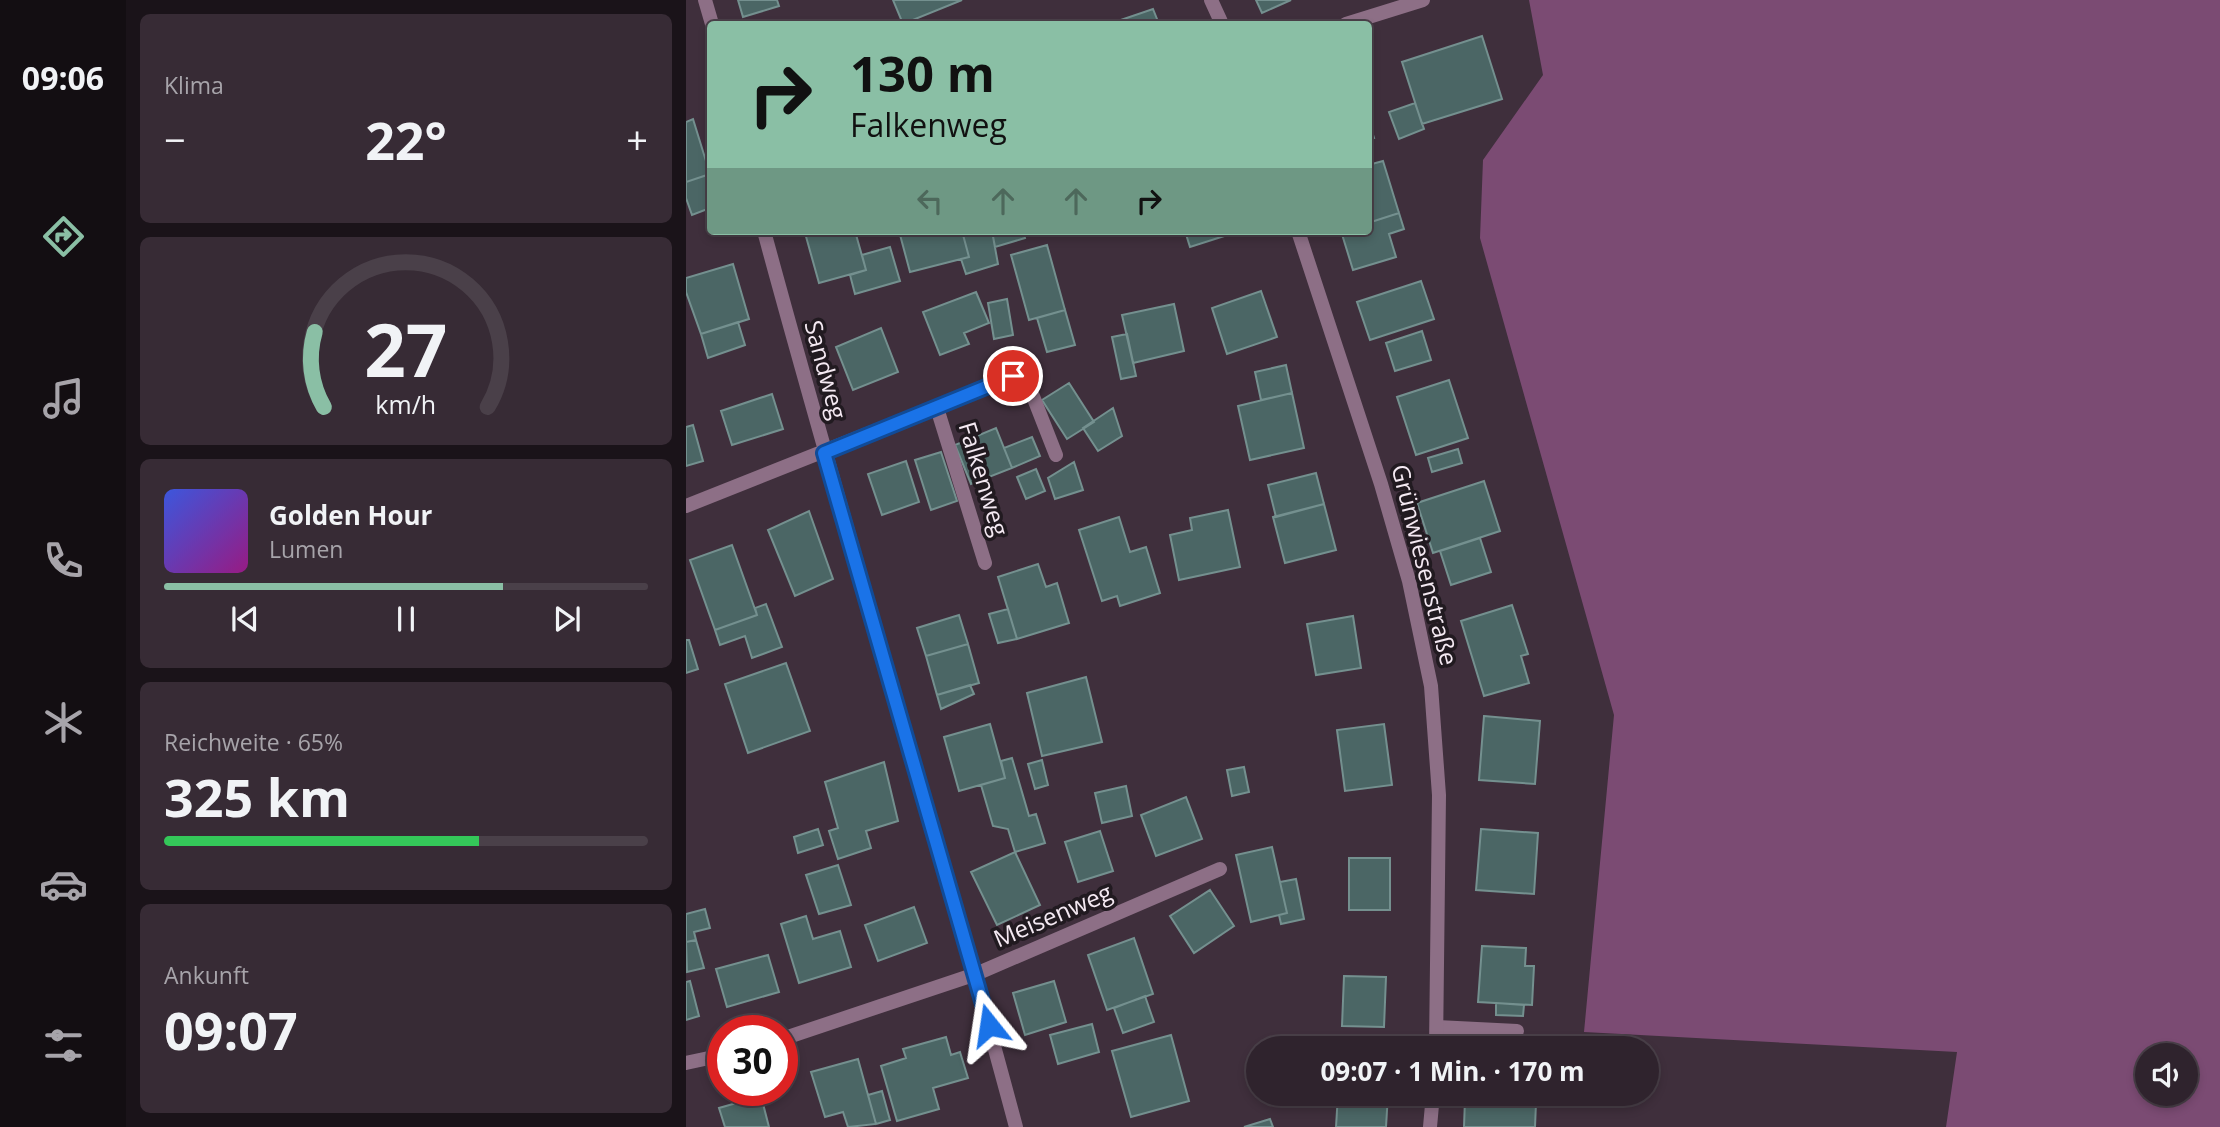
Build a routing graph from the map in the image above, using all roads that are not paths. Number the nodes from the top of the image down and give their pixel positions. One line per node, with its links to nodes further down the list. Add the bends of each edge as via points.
1 (705, 0): 4 (street)
2 (1211, 0): 5 (street)
3 (1423, 0): 6 (street)
4 (711, 21)
5 (1221, 21)
6 (1356, 21)
7 (765, 235): 10 (street, Sandweg)
8 (1299, 235): 16 (street, Grünwiesenstraße, via 1381,484 1409,581 1431,686 1440,795)
9 (937, 408): 10 (street, Falkenweg); 11 (street, Falkenweg, via 1013,376 1029,386); 13 (street, Falkenweg)
10 (824, 453): 12 (street, Falkenweg); 15 (street, Sandweg)
11 (1056, 455)
12 (686, 506)
13 (985, 563)
14 (1220, 870): 15 (street, Meisenweg)
15 (976, 974): 18 (street, Meisenweg); 23 (street, Sandweg)
16 (1437, 1027): 17 (street); 19 (street, Grünwiesenstraße)
17 (1517, 1031)
18 (798, 1034)
19 (1437, 1036)
20 (707, 1058): 21 (street)
21 (686, 1063)
22 (1432, 1106): 24 (street)
23 (1016, 1127)
24 (1430, 1127)

